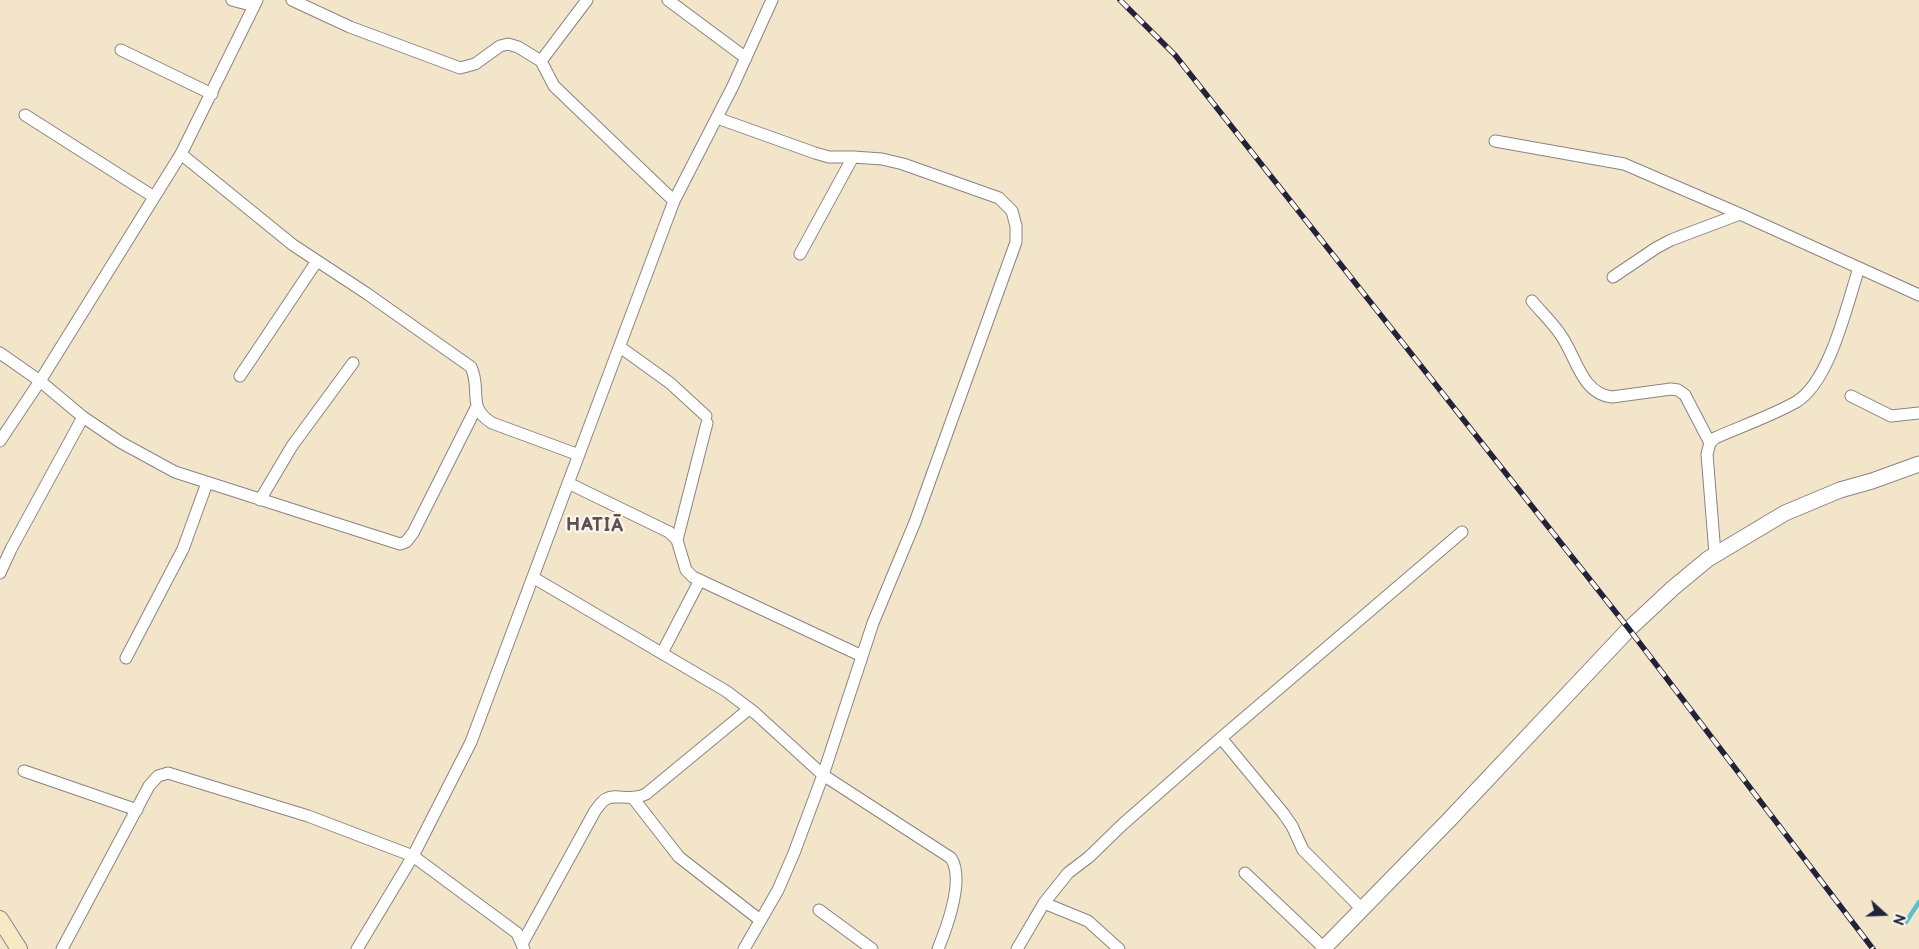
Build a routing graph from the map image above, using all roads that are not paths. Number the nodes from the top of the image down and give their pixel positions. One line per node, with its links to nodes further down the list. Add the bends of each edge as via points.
1 (232, 0): 6 (street)
2 (292, 0): 9 (street, via 350,27 460,68 475,64 508,44)
3 (587, 0): 9 (street)
4 (668, 0): 8 (street)
5 (772, 0): 8 (street)
6 (256, 3): 10 (street)
7 (121, 50): 10 (street)
8 (746, 58): 12 (street)
9 (540, 60): 17 (street, via 554,86)
10 (212, 94): 14 (street)
11 (25, 115): 16 (street)
12 (716, 118): 15 (street, via 829,157); 17 (street)
13 (1495, 141): 18 (street, via 1624,164)
14 (182, 154): 16 (street); 20 (street)
15 (853, 156): 19 (street); 48 (street, via 903,164 999,198 1012,211 1016,234 1016,242 915,522 872,623)
16 (154, 197): 29 (street)
17 (674, 202): 25 (street)
18 (1740, 214): 21 (street); 22 (street, via 1671,240)
19 (800, 254)
20 (317, 261): 28 (street); 31 (street, via 471,367 475,376)
21 (1859, 268): 23 (street); 35 (street, via 1827,365 1810,391 1797,401)
22 (1613, 277)
23 (1919, 295)
24 (1532, 301): 35 (street, via 1561,334 1582,377 1597,393 1612,397 1678,390 1685,395)
25 (620, 347): 36 (street); 42 (street, via 670,383 706,420)
26 (0, 353): 29 (street)
27 (353, 363): 40 (street, via 292,446)
28 (240, 376)
29 (40, 381): 33 (street); 34 (street)
30 (1851, 396): 32 (street, via 1891,416)
31 (476, 408): 36 (street, via 492,423); 40 (street, via 406,542 394,543)
32 (1919, 413)
33 (83, 417): 39 (street, via 175,472); 44 (street)
34 (0, 442)
35 (1710, 443): 43 (street, via 1707,454)
36 (578, 455): 38 (street)
37 (1919, 464): 43 (street, via 1840,490 1785,513)
38 (568, 482): 42 (street, via 663,529); 45 (street)
39 (207, 483): 40 (street); 49 (street, via 183,549)
40 (260, 500)
41 (1462, 532): 51 (street)
42 (677, 540): 46 (street, via 686,570)
43 (1715, 554): 59 (street, via 1629,630)
44 (0, 573)
45 (534, 578): 47 (street); 56 (street, via 471,742)
46 (700, 580): 47 (street); 48 (street)
47 (662, 653): 50 (street, via 726,691)
48 (862, 656): 53 (street)
49 (126, 658)
50 (749, 709): 53 (street); 54 (street, via 655,789 638,799)
51 (1221, 738): 58 (street, via 1068,873); 59 (street, via 1283,813 1303,850)
52 (24, 771): 55 (street)
53 (824, 775): 62 (street, via 778,890); 69 (street, via 951,858 955,864 952,908)
54 (633, 798): 62 (street, via 678,857); 63 (street, via 606,799 595,811)
55 (137, 810): 56 (street, via 149,786 158,776 168,774 308,816); 65 (street)
56 (413, 856): 63 (street, via 517,933); 66 (street)
57 (1245, 873): 72 (street)
58 (1044, 903): 70 (street); 71 (street, via 1088,920)
59 (1362, 909): 72 (street)
60 (818, 910): 68 (street)
61 (0, 919): 64 (main road)
62 (760, 920): 67 (street)
63 (523, 945)
64 (19, 949)
65 (62, 949)
66 (357, 949)
67 (744, 949)
68 (872, 949)
69 (938, 949)
70 (1017, 949)
71 (1119, 949)
72 (1323, 949)

